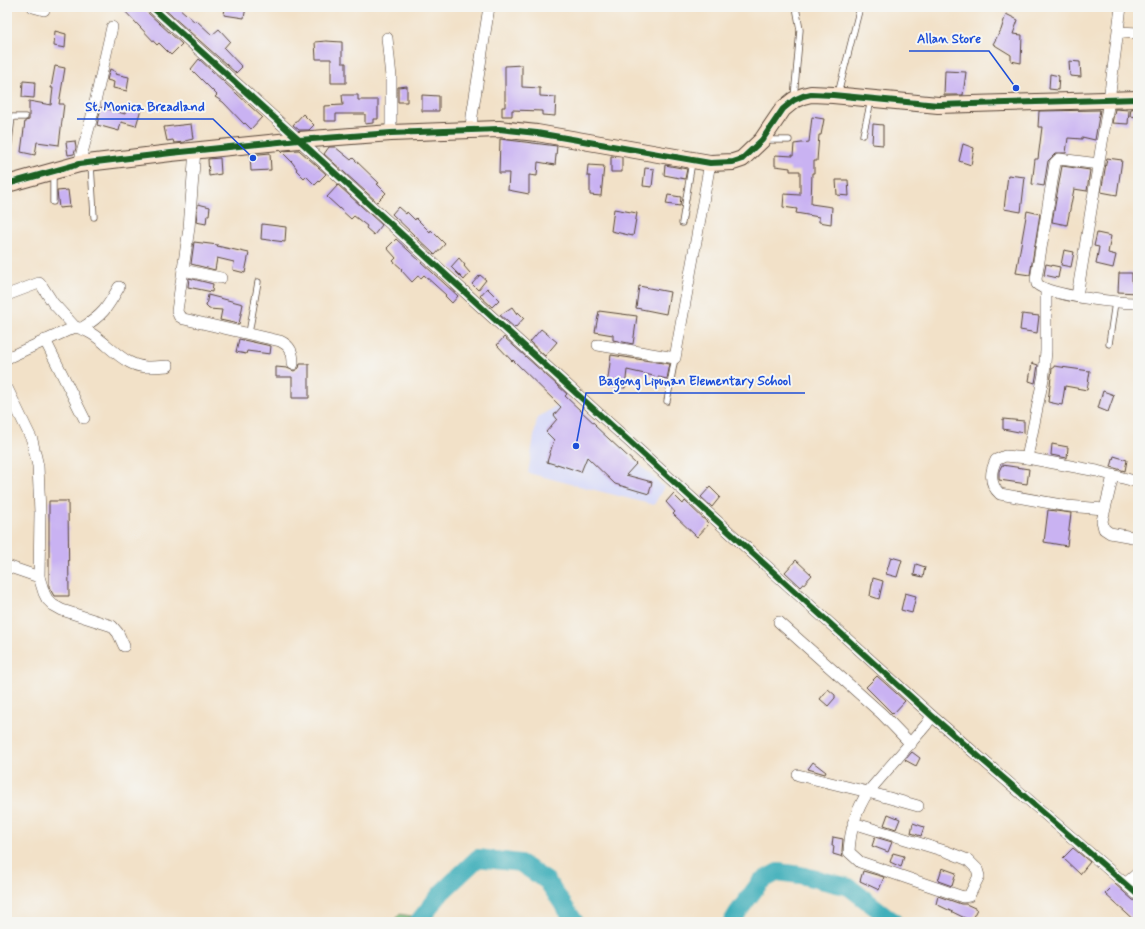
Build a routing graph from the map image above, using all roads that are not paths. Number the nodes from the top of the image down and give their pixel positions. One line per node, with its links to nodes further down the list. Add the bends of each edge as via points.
1 (33, 7): 2 (street, via 44,10)
2 (44, 7)
3 (152, 7): 21 (street)
4 (489, 7): 18 (street)
5 (796, 7): 15 (lane, via 800,30)
6 (860, 7): 12 (lane)
7 (1121, 7): 9 (street)
8 (112, 27): 28 (street, via 91,120)
9 (1119, 32): 10 (street); 16 (street)
10 (1138, 33)
11 (387, 38): 19 (street, via 391,77)
12 (838, 95): 13 (street); 15 (street, via 811,94)
13 (872, 99): 16 (street, via 938,105); 20 (lane)
14 (1138, 99): 16 (street)
15 (794, 100): 22 (street, via 783,109)
16 (1109, 100): 29 (street)
17 (25, 117): 25 (lane, via 12,117)
18 (471, 130): 19 (street); 26 (street, via 499,129 537,133)
19 (391, 133): 21 (street)
20 (862, 135)
21 (299, 140): 24 (street); 65 (street)
22 (762, 140): 23 (lane); 27 (street, via 742,159)
23 (789, 140)
24 (195, 150): 28 (street); 35 (street)
25 (7, 159)
26 (692, 160): 27 (street); 34 (lane)
27 (710, 163): 50 (street)
28 (85, 164): 30 (street); 33 (lane)
29 (1099, 164): 39 (street, via 1059,159 1056,163 1036,278 1037,284); 41 (street)
30 (53, 172): 31 (street); 32 (lane)
31 (7, 184)
32 (53, 202)
33 (94, 217)
34 (682, 223)
35 (183, 270): 36 (street); 45 (street, via 177,311 179,316)
36 (221, 278)
37 (258, 282): 45 (lane)
38 (119, 287): 44 (street, via 98,318)
39 (1046, 290): 41 (street); 56 (street, via 1044,374)
40 (7, 295): 44 (street, via 39,283 53,303)
41 (1077, 296): 42 (street)
42 (1115, 302): 43 (street); 47 (lane)
43 (1138, 304)
44 (79, 327): 46 (street); 52 (street, via 129,362 142,367)
45 (249, 333): 51 (street, via 286,344 293,353)
46 (45, 340): 49 (street); 55 (street)
47 (1109, 344)
48 (598, 345): 50 (street)
49 (7, 358)
50 (675, 358): 54 (lane)
51 (293, 364)
52 (168, 366)
53 (7, 388): 62 (street, via 32,440 38,466)
54 (667, 401)
55 (84, 418)
56 (1027, 458): 57 (street); 59 (street, via 1005,456 996,460 991,470 995,490 1000,494 1067,506)
57 (1113, 476): 58 (street); 59 (street)
58 (1138, 482)
59 (1104, 509): 60 (street, via 1104,529 1110,533)
60 (1138, 538)
61 (7, 566): 62 (street)
62 (39, 577): 64 (street, via 44,593 53,605 112,626 118,632)
63 (779, 622): 66 (street, via 882,714)
64 (124, 646)
65 (932, 716): 66 (street); 72 (street)
66 (911, 744): 68 (street)
67 (798, 775): 68 (street)
68 (868, 792): 69 (street); 70 (street)
69 (918, 806)
70 (853, 823): 70 (street, via 849,852 860,862 963,897 969,896 979,876 977,869 968,860)
71 (1138, 873): 72 (street)
72 (1125, 884): 73 (street)
73 (1138, 895)

